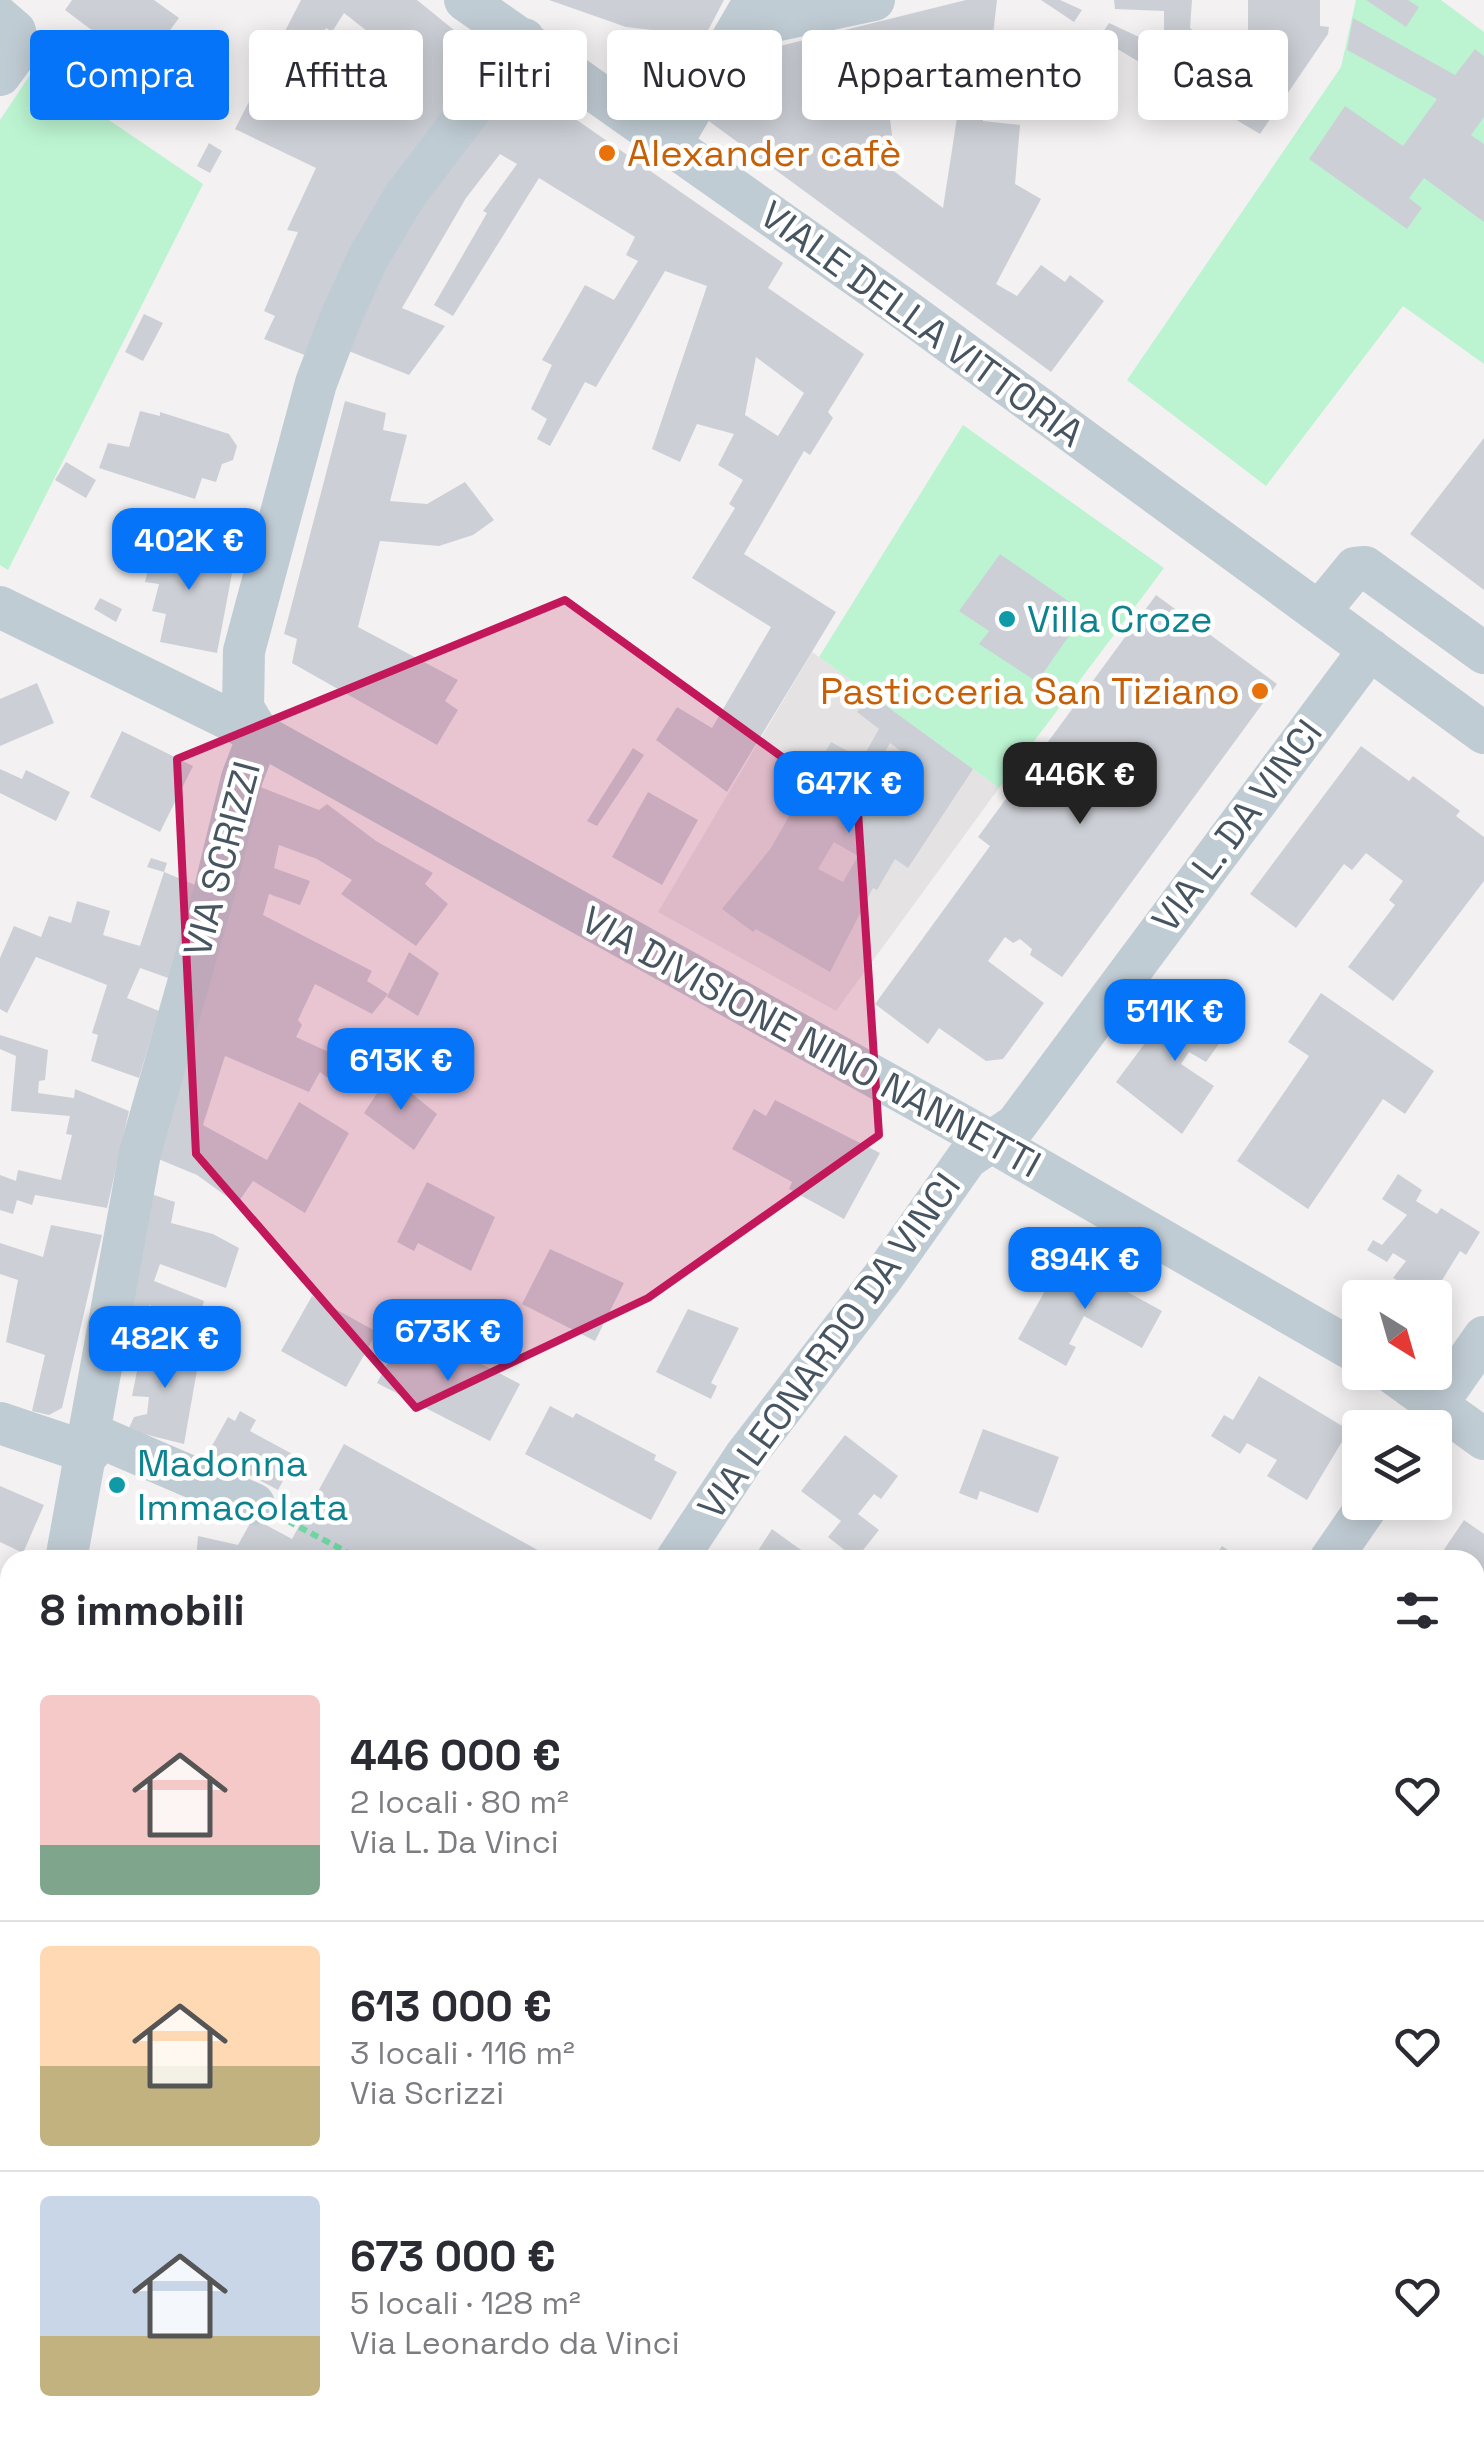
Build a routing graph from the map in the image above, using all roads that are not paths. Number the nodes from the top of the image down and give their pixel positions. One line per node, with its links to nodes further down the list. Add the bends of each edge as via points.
1 (464, 0): 4 (street, VIALE DELLA VITTORIA)
2 (874, 0): 3 (street)
3 (748, 14): 7 (street)
4 (510, 30)
5 (587, 84): 7 (street, VIALE DELLA VITTORIA)
6 (462, 120): 13 (street, VIA SCRIZZI, via 368,258 316,383 244,651 243,708)
7 (671, 144): 9 (street, VIALE DELLA VITTORIA)
8 (0, 607): 13 (street, VIA DIVISIONE NINO NANNETTI)
9 (1319, 612): 10 (street, VIALE DELLA VITTORIA); 11 (street, via 1355,568 1364,567)
10 (1370, 649): 12 (street, VIALE DELLA VITTORIA); 14 (street, VIA L. DA VINCI, via 1016,1125)
11 (1484, 653)
12 (1481, 723)
13 (258, 734): 14 (street, VIA DIVISIONE NINO NANNETTI); 23 (street, VIA SCRIZZI, via 140,1153 105,1322)
14 (992, 1142): 16 (street, VIA DIVISIONE NINO NANNETTI); 27 (street, VIA LEONARDO DA VINCI, via 966,1158)
15 (1484, 1337): 19 (street)
16 (1342, 1344)
17 (1407, 1390): 18 (street)
18 (1424, 1410)
19 (1433, 1410)
20 (0, 1423): 23 (street)
21 (1452, 1426): 22 (street)
22 (1484, 1439)
23 (90, 1443): 24 (street); 26 (street, VIA SCRIZZI)
24 (254, 1504)
25 (1358, 1520): 28 (street)
26 (68, 1550)
27 (683, 1550)
28 (1337, 1550)

